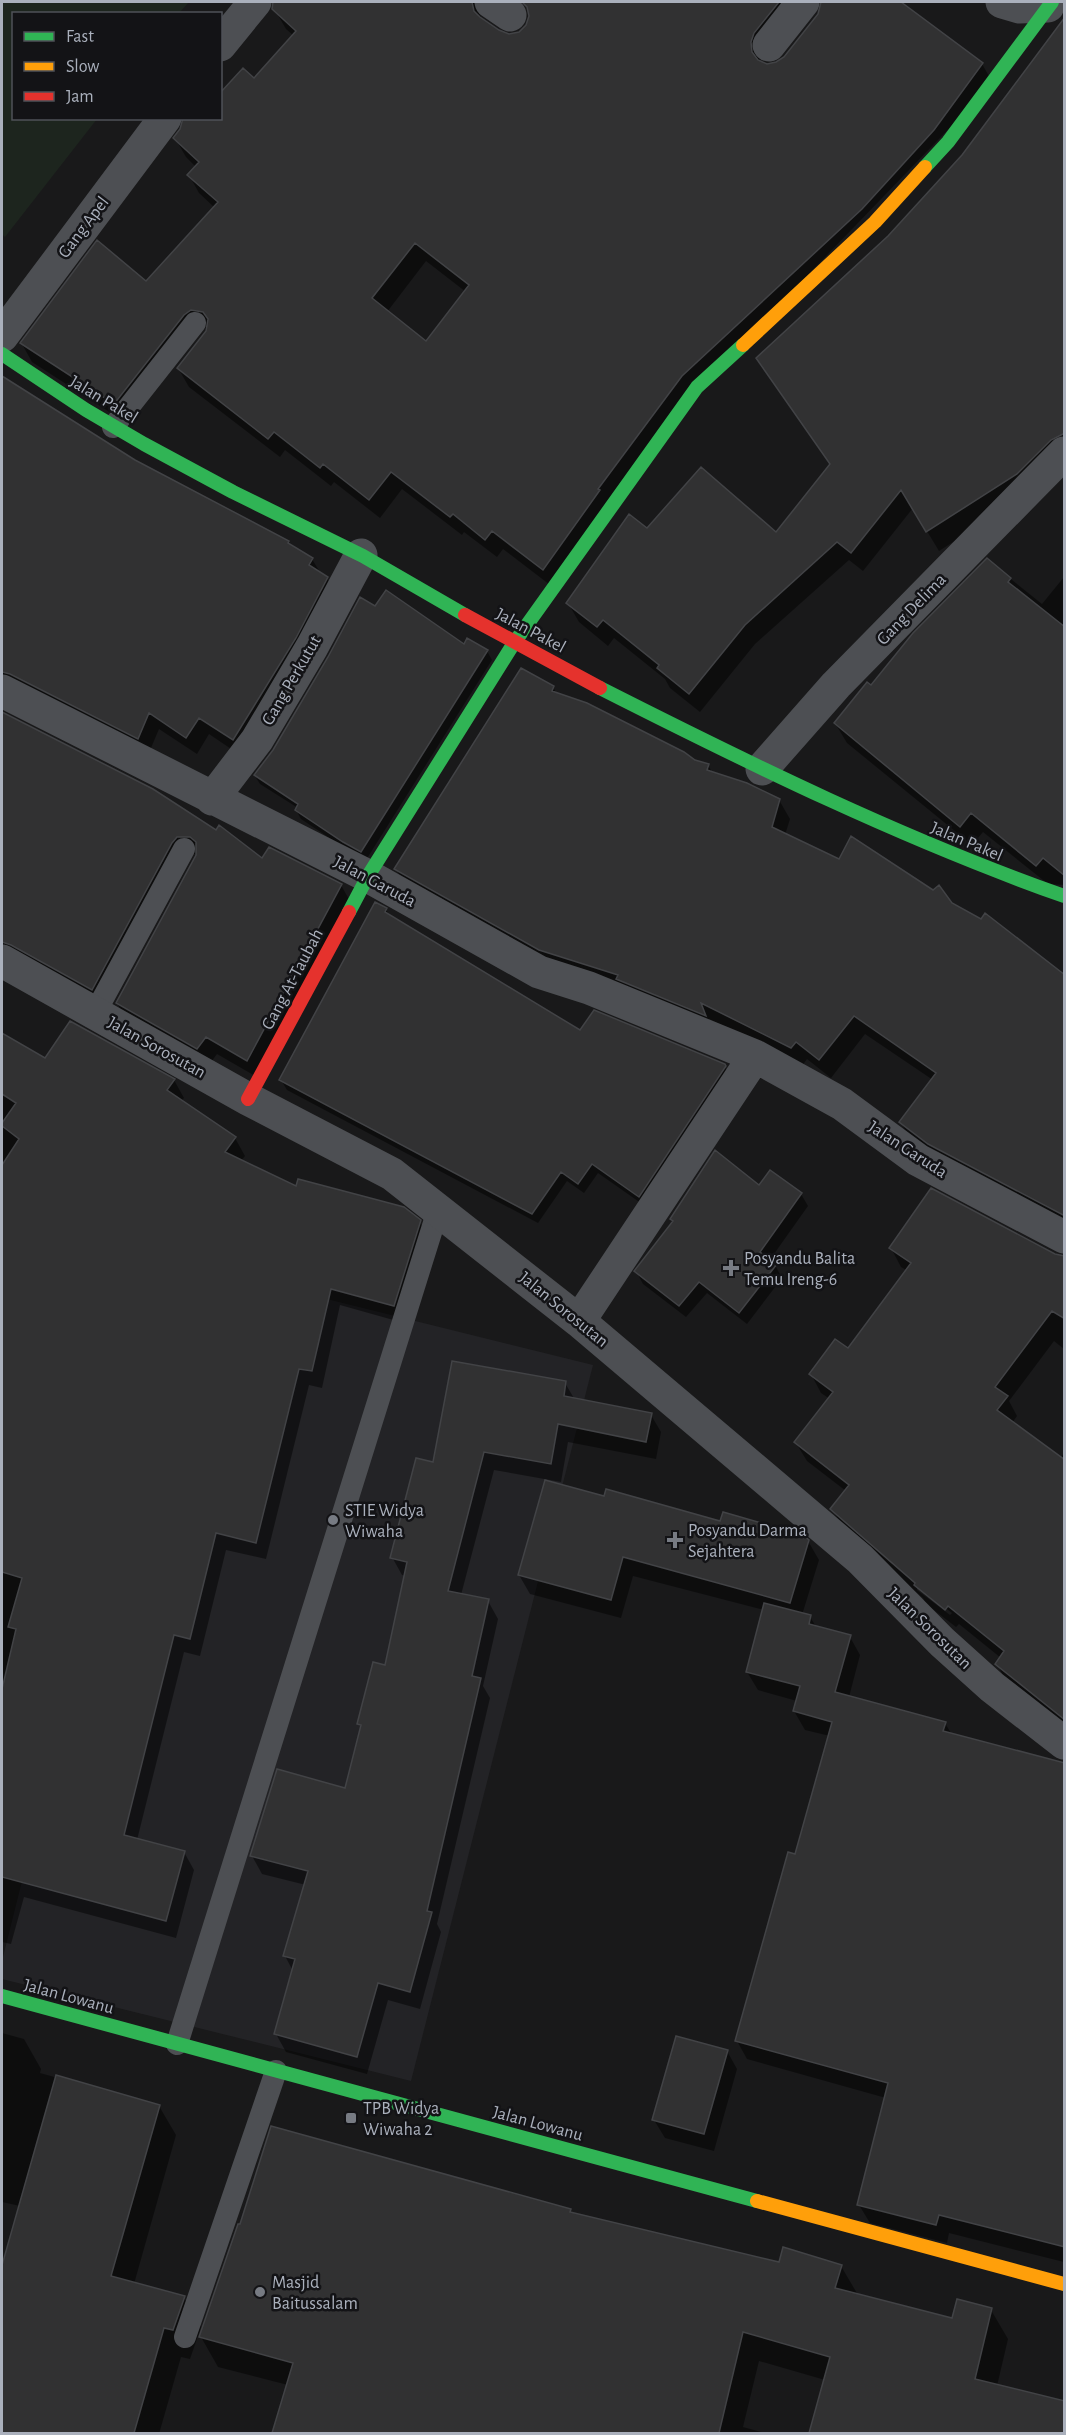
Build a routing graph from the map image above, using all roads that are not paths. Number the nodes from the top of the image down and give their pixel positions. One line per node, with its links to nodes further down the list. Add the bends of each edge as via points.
1 (255, 2): 5 (street)
2 (803, 2): 6 (street)
3 (1002, 2): 4 (street, via 1019,6)
4 (1050, 4): 14 (street, Gang At-Taubah, via 948,142 876,222 696,387)
5 (222, 43)
6 (770, 45)
7 (164, 120): 9 (street, Gang Apel)
8 (195, 323): 11 (lane)
9 (2, 336)
10 (2, 354): 11 (street, Jalan Pakel)
11 (113, 426): 13 (street, Jalan Pakel, via 231,491)
12 (1065, 453): 16 (street, Gang Delima, via 836,685)
13 (361, 555): 14 (street, Jalan Pakel); 17 (street, Gang Perkutut, via 257,740)
14 (514, 643): 16 (street, Jalan Pakel); 19 (street, Gang At-Taubah)
15 (2, 691): 17 (street, Jalan Garuda)
16 (762, 769): 20 (street, Jalan Pakel, via 991,872)
17 (212, 799): 19 (street, Jalan Garuda)
18 (184, 849): 22 (lane)
19 (368, 876): 23 (street, Jalan Garuda, via 539,972 589,988); 24 (street, Gang At-Taubah)
20 (1065, 896)
21 (2, 961): 22 (street, Jalan Sorosutan)
22 (95, 1013): 24 (street, Jalan Sorosutan)
23 (755, 1056): 26 (street, Jalan Garuda, via 842,1104 918,1160); 27 (street)
24 (248, 1099): 25 (street, Jalan Sorosutan, via 392,1174)
25 (438, 1210): 27 (street, Jalan Sorosutan); 30 (lane)
26 (1065, 1237)
27 (579, 1321): 28 (street, Jalan Sorosutan, via 860,1559 992,1687)
28 (1065, 1743)
29 (2, 1996): 30 (street, Jalan Lowanu)
30 (177, 2044): 31 (street, Jalan Lowanu)
31 (276, 2071): 32 (street, Jalan Lowanu); 33 (lane)
32 (1065, 2284)
33 (186, 2337)

